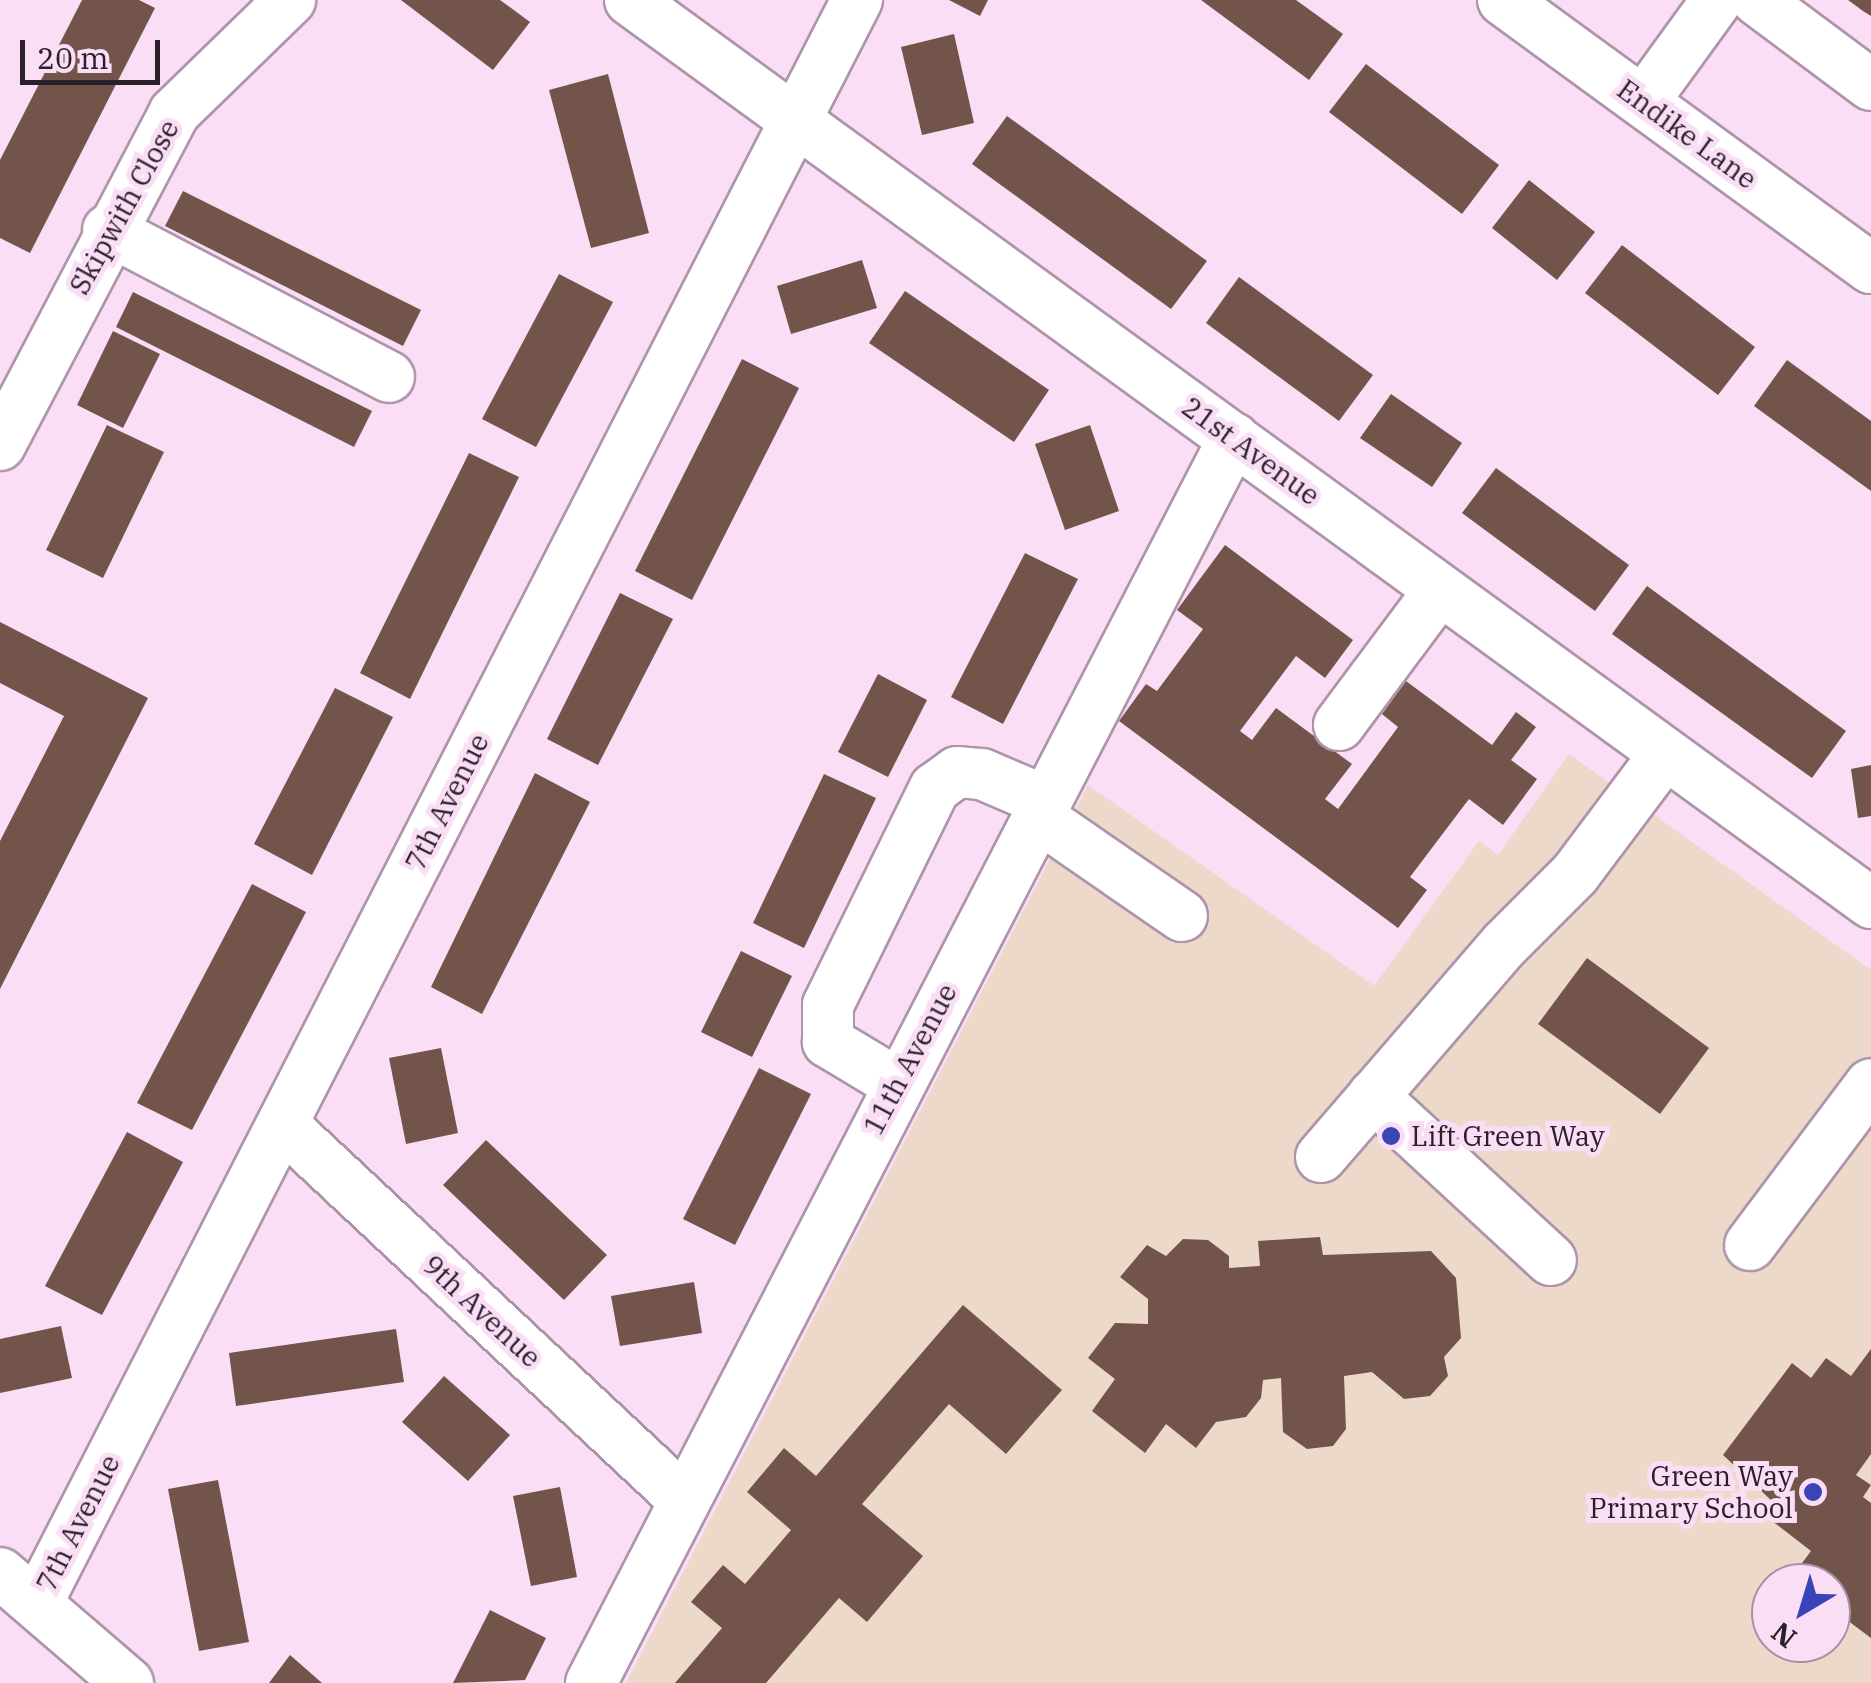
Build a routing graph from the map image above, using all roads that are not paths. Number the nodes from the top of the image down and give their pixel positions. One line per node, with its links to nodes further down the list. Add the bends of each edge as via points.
1 (290, 0): 10 (street, Skipwith Close, via 174,114)
2 (630, 0): 9 (street, 21st Avenue)
3 (857, 0): 9 (street, 7th Avenue)
4 (1503, 0): 8 (street, Endike Lane)
5 (1716, 0): 8 (street)
6 (1758, 0): 7 (street)
7 (1871, 85)
8 (1642, 102): 11 (street, Endike Lane)
9 (796, 120): 13 (street, 21st Avenue); 24 (street, 7th Avenue)
10 (108, 230): 12 (street); 14 (street, Skipwith Close)
11 (1871, 268)
12 (389, 378)
13 (1234, 438): 15 (street, 21st Avenue); 18 (street, 11th Avenue)
14 (0, 445)
15 (1440, 591): 16 (street); 17 (street, 21st Avenue)
16 (1339, 725)
17 (1665, 754): 19 (street, 21st Avenue); 23 (street, via 1576,874 1505,944)
18 (1041, 809): 20 (street); 21 (street, 11th Avenue); 21 (street, via 982,774 957,772 934,788 828,1005 828,1042)
19 (1871, 904)
20 (1182, 916)
21 (898, 1084): 28 (street, 11th Avenue)
22 (1871, 1084): 26 (street)
23 (1373, 1096): 25 (street); 27 (street)
24 (282, 1125): 28 (street, 9th Avenue); 29 (street, 7th Avenue)
25 (1321, 1157)
26 (1750, 1245)
27 (1551, 1260)
28 (682, 1498): 31 (street, 11th Avenue)
29 (18, 1588): 30 (street)
30 (128, 1683)
31 (591, 1683)

